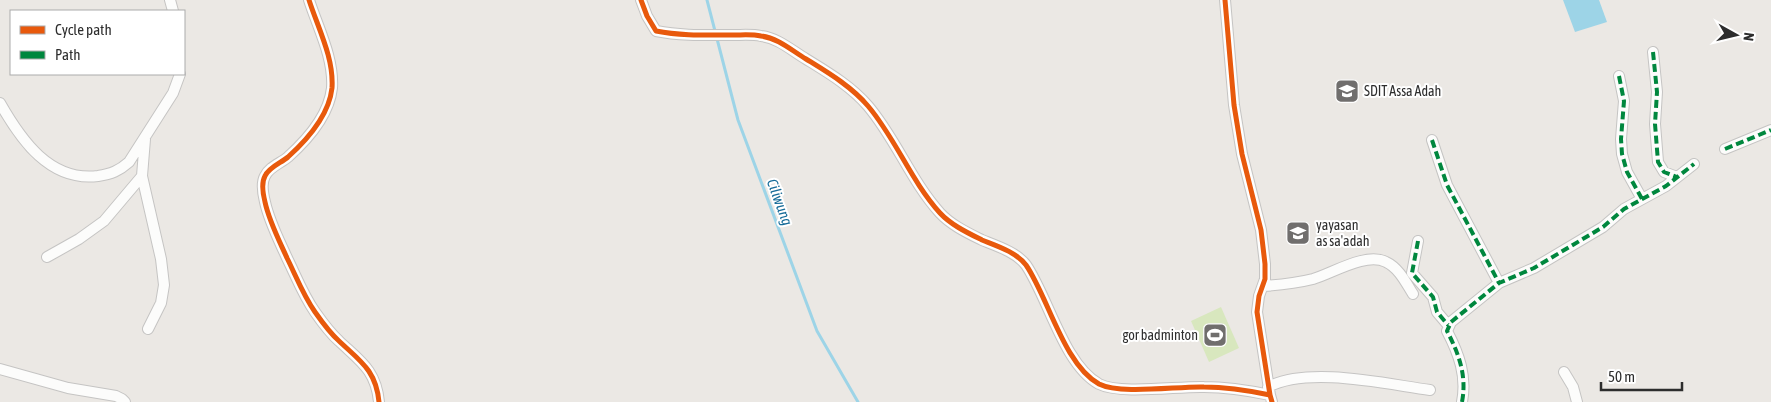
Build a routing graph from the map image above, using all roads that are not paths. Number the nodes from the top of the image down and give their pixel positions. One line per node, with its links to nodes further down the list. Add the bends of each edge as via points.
1 (310, 0): 28 (street, via 329,60 331,90 324,114 313,130 265,175 265,202 278,238 314,312 330,333 368,368 376,384)
2 (641, 0): 26 (street, via 656,31 672,35 762,36 782,43 859,97 875,115 941,214 963,230 1018,257 1026,266 1070,352 1093,380 1117,388 1203,387)
3 (1225, 0): 19 (street, via 1234,105 1242,154 1261,230 1265,264)
4 (1652, 52): 14 (street, via 1657,92 1658,162 1664,172)
5 (180, 75): 9 (street, via 173,93)
6 (1619, 76): 15 (street, via 1624,101 1622,154 1627,172)
7 (0, 103): 9 (street, via 35,154 57,169 77,176 103,175 121,170)
8 (1771, 130): 11 (street)
9 (145, 138): 13 (street)
10 (1432, 140): 18 (street, via 1447,185)
11 (1725, 149)
12 (1694, 164): 14 (street)
13 (142, 176): 17 (street, via 104,221); 22 (street, via 164,285 161,303)
14 (1677, 177): 15 (street)
15 (1642, 198): 18 (street, via 1603,227 1528,271)
16 (1418, 241): 21 (street, via 1412,273 1433,297 1436,312)
17 (47, 258)
18 (1499, 284): 21 (street)
19 (1263, 286): 20 (street, via 1313,279 1372,259 1386,262 1395,269); 26 (street, via 1257,312)
20 (1413, 294)
21 (1448, 325): 29 (street, via 1447,331 1464,378)
22 (148, 329)
23 (0, 369): 27 (street, via 60,386 116,396)
24 (1564, 372): 30 (street)
25 (1430, 390): 26 (street, via 1318,377 1290,379)
26 (1270, 395)
27 (125, 402)
28 (379, 402)
29 (1462, 402)
30 (1577, 402)

